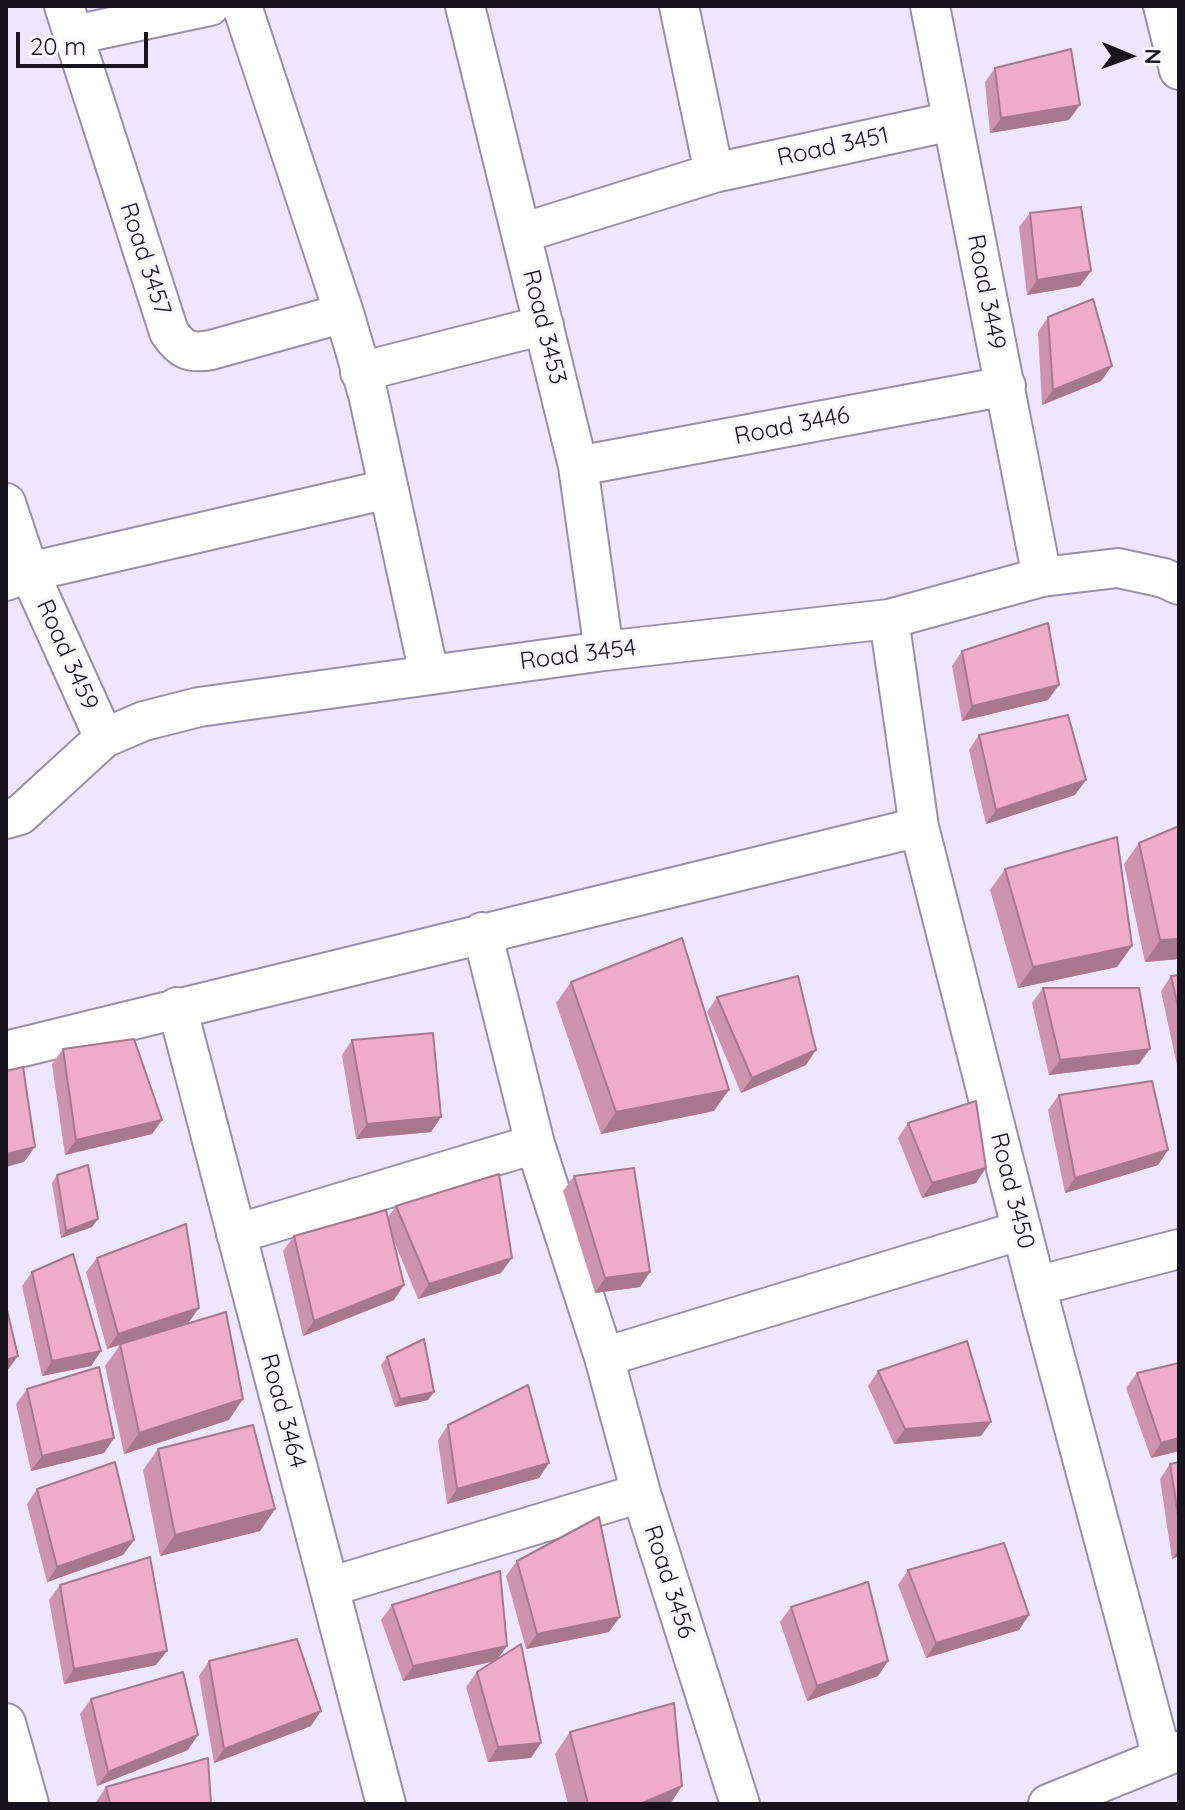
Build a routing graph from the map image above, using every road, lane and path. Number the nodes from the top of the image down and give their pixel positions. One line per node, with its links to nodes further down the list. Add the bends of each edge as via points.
1 (210, 6): 7 (street)
2 (242, 6): 12 (street)
3 (465, 6): 11 (street, Road 3453)
4 (679, 6): 10 (street)
5 (930, 6): 9 (street, Road 3449)
6 (1163, 6): 8 (street)
7 (69, 21): 12 (street, Road 3457, via 169,332 179,348 211,350)
8 (1179, 70)
9 (952, 121): 10 (street, Road 3451); 15 (street, Road 3449)
10 (714, 173): 11 (street, Road 3451)
11 (522, 233): 13 (street, Road 3453)
12 (344, 313): 14 (street)
13 (544, 325): 14 (street); 16 (street, Road 3453)
14 (360, 372): 17 (street)
15 (1006, 386): 16 (street, Road 3446); 20 (street, Road 3449)
16 (578, 466): 23 (street, Road 3453)
17 (388, 489): 19 (street); 24 (street)
18 (6, 503): 19 (street, Road 3459)
19 (18, 576): 25 (street, Road 3459)
20 (1042, 577): 21 (street, Road 3454, via 1118,568); 22 (street, Road 3454)
21 (1179, 585)
22 (889, 619): 23 (street, Road 3454); 27 (street, Road 3450)
23 (604, 651): 24 (street, Road 3454)
24 (429, 674): 25 (street, Road 3454, via 199,707)
25 (104, 738): 26 (street, Road 3454, via 20,815)
26 (6, 819)
27 (919, 827): 28 (street); 32 (street, Road 3450)
28 (482, 932): 29 (street); 31 (street, Road 3456)
29 (177, 1007): 30 (street); 33 (street, Road 3464)
30 (6, 1051)
31 (535, 1144): 33 (street); 36 (street, Road 3456)
32 (1022, 1230): 35 (street, Road 3450); 36 (street)
33 (236, 1234): 38 (street, Road 3464)
34 (1179, 1249): 35 (street)
35 (1036, 1286): 40 (street, Road 3450)
36 (604, 1357): 37 (street, Road 3456)
37 (641, 1493): 38 (street); 43 (street, Road 3456)
38 (329, 1587): 42 (street, Road 3464)
39 (6, 1723): 41 (street)
40 (1171, 1754): 44 (street)
41 (29, 1804)
42 (386, 1804)
43 (740, 1804)
44 (1048, 1804)

